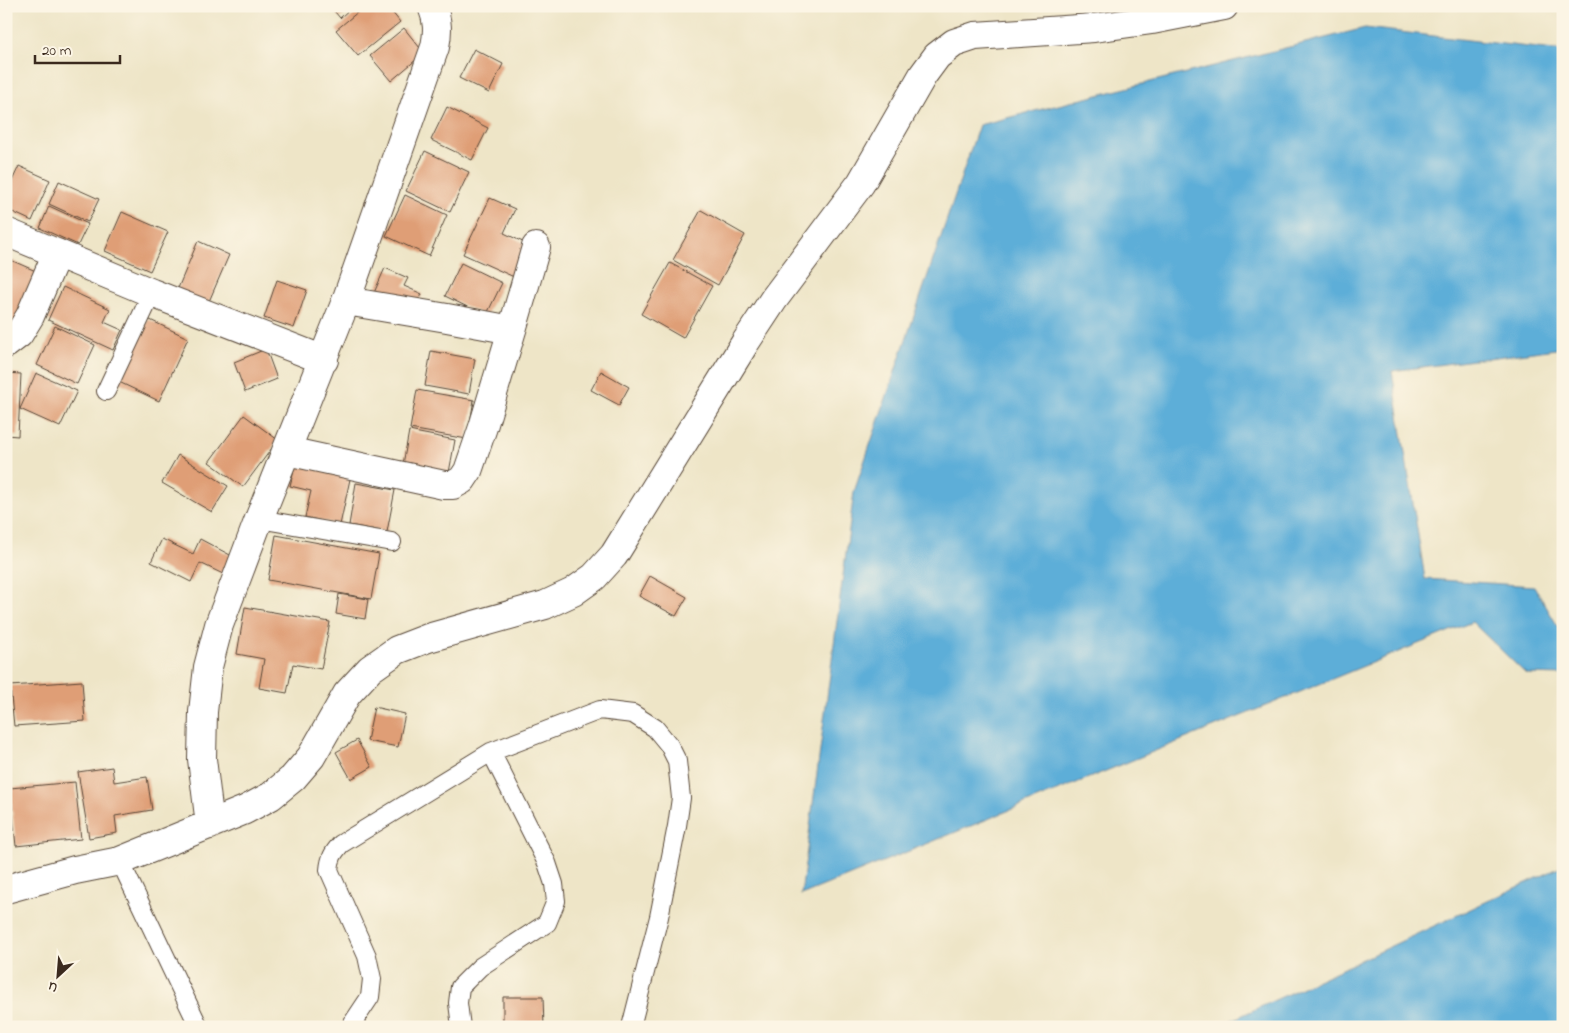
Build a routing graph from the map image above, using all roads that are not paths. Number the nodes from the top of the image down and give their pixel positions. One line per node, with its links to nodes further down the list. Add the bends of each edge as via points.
1 (432, 6): 7 (street, via 438,32 435,47)
2 (1224, 6): 16 (street, via 1094,28 975,36 954,43 937,56 861,183 774,299 614,555 573,592 545,605 397,650 370,669 347,694 310,757 293,778 271,796)
3 (6, 232): 5 (street)
4 (536, 247): 8 (street)
5 (57, 253): 6 (street); 9 (street, via 30,316 19,334)
6 (152, 293): 10 (street); 11 (lane)
7 (346, 301): 8 (street); 10 (street)
8 (512, 330): 12 (street, via 468,471 453,485)
9 (6, 344)
10 (324, 360): 12 (street)
11 (106, 391)
12 (287, 451): 13 (street)
13 (259, 519): 14 (lane); 16 (street, via 219,625 208,667 202,758)
14 (392, 542)
15 (491, 752): 20 (lane, via 341,844 332,853 330,870 367,956 372,979 370,997); 21 (lane, via 546,863 556,901 547,922 480,967 460,987); 22 (lane, via 600,710 633,714 655,728 669,745 677,761 681,798 678,826)
16 (210, 825): 17 (street)
17 (120, 861): 18 (street); 19 (lane)
18 (6, 890)
19 (199, 1027)
20 (350, 1027)
21 (461, 1027)
22 (632, 1027)

